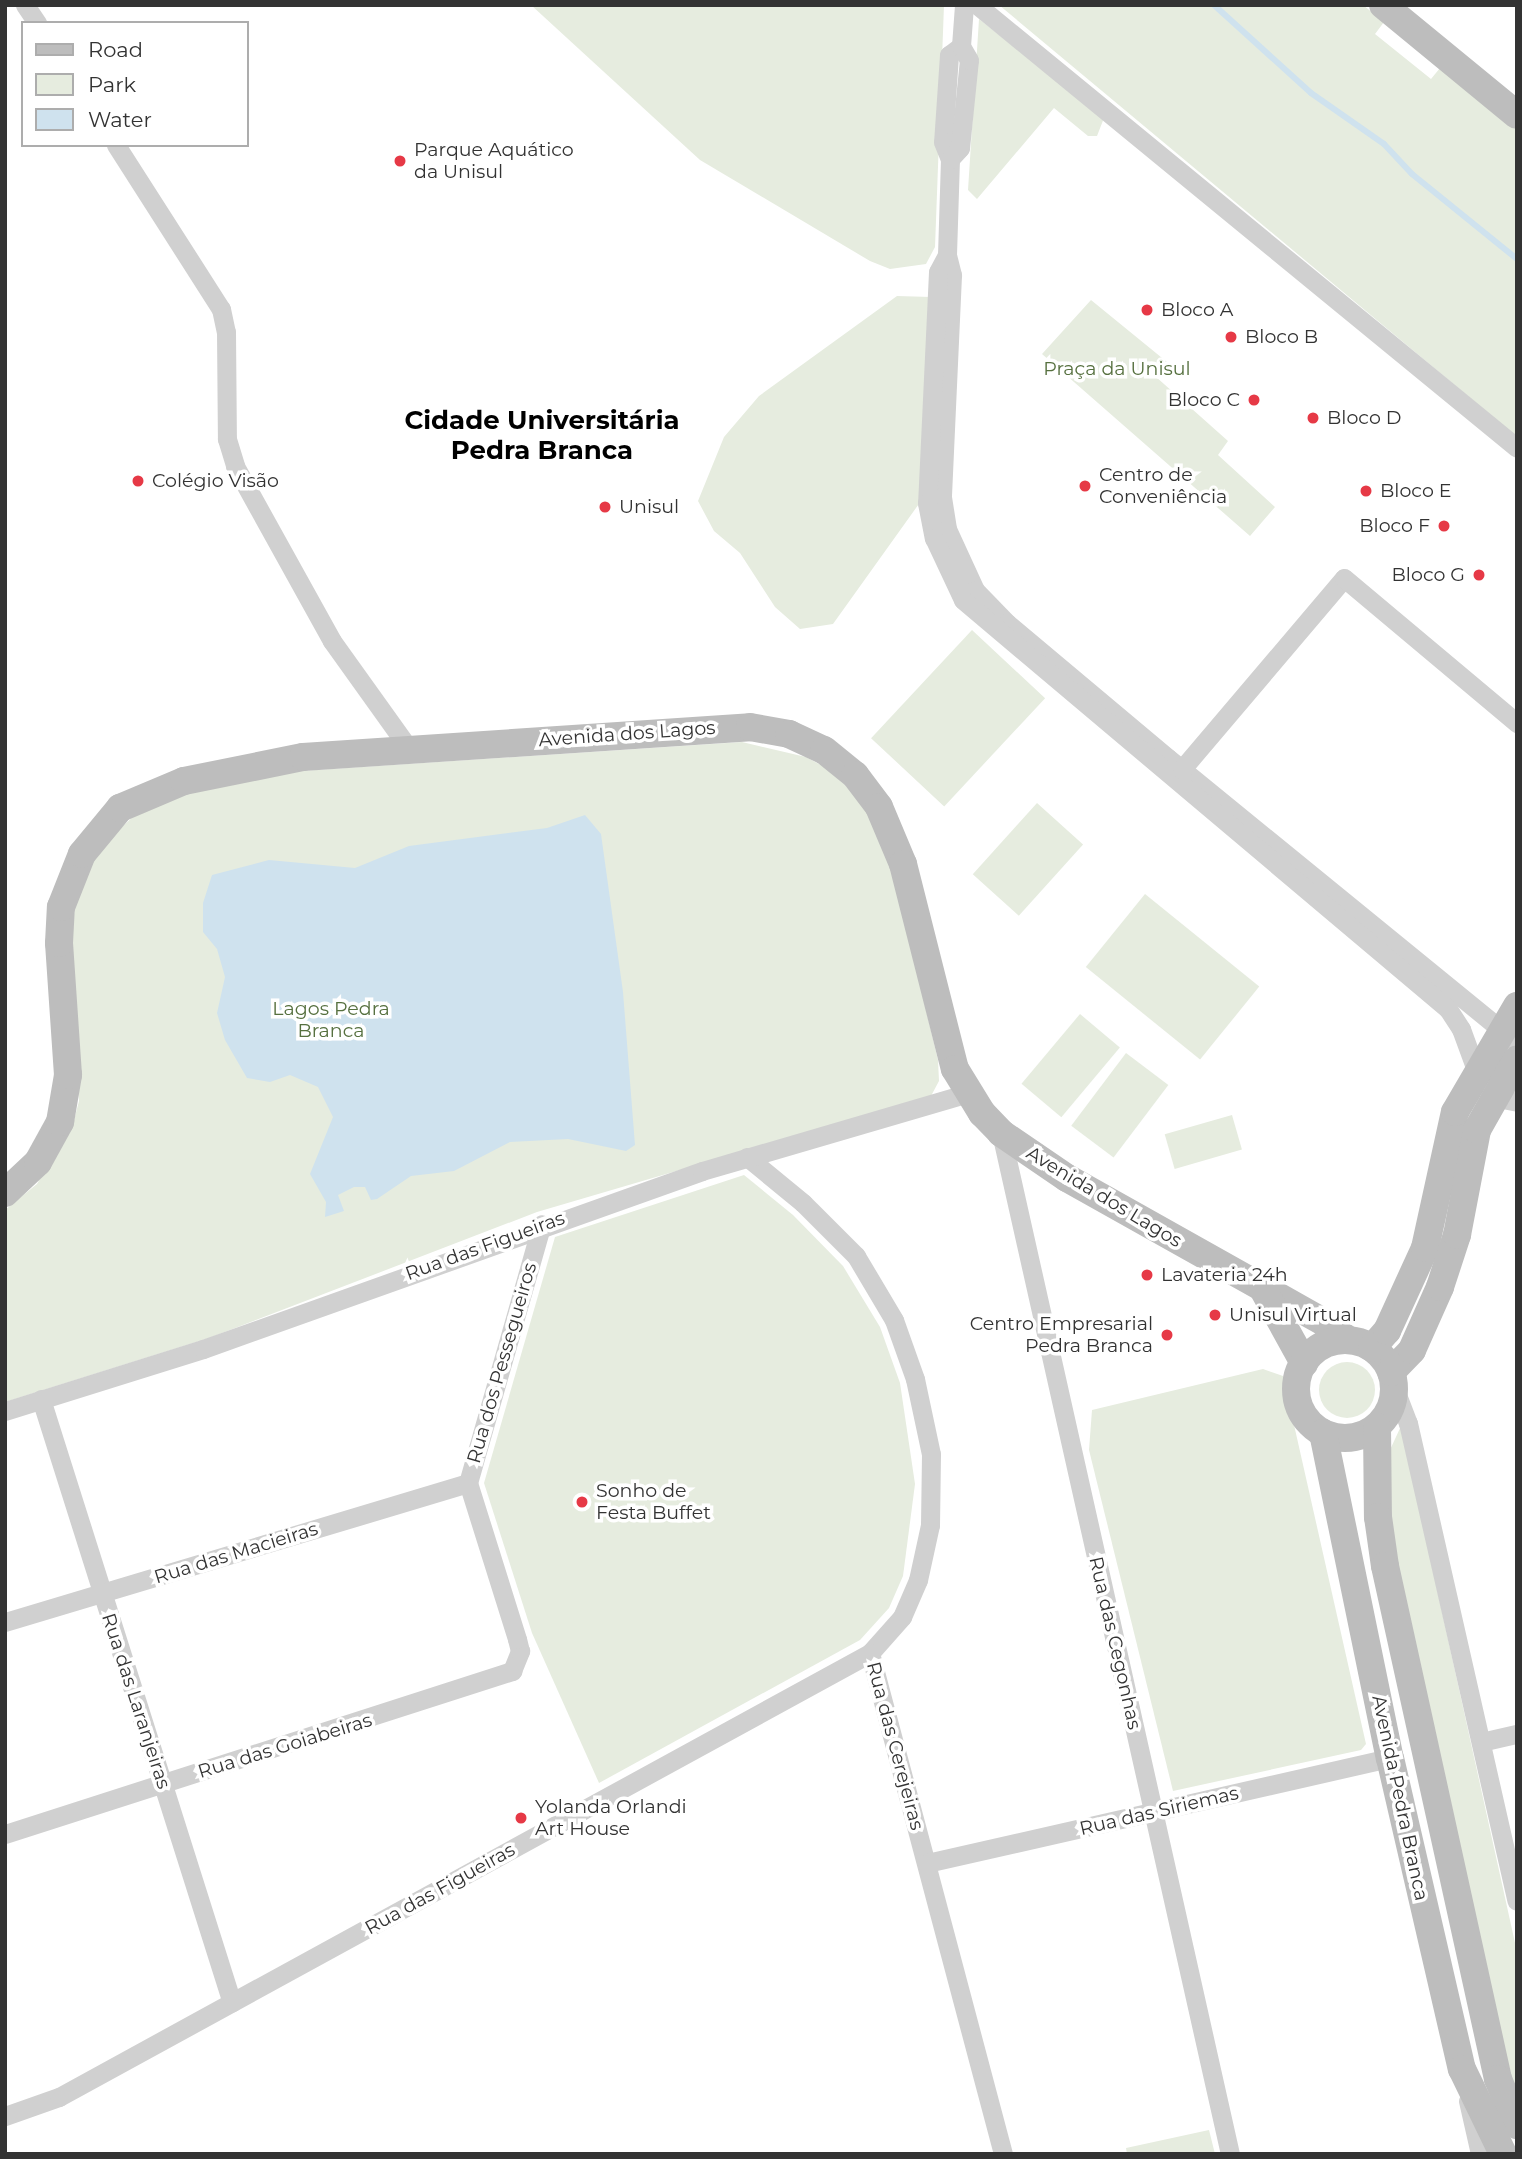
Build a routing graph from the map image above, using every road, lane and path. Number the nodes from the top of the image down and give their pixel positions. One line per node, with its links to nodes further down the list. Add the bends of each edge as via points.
1 (25, 5): 5 (street)
2 (964, 5): 8 (street, via 961,46 949,55 943,142 950,159)
3 (977, 5): 9 (street)
4 (1383, 5): 6 (main road)
5 (36, 21)
6 (1516, 113)
7 (117, 147): 11 (street, via 221,309 226,332 227,439 234,466 332,640)
8 (947, 256): 12 (street, via 952,275 942,497 947,530 959,558 975,590 1007,622); 16 (street, via 938,272 927,503 934,538 962,600 1447,1009 1461,1029)
9 (1517, 448)
10 (1517, 723): 12 (street, via 1344,578)
11 (408, 747): 17 (main road, Avenida dos Lagos, via 750,726 789,734 824,750 855,775 893,835 949,1052); 21 (main road, Avenida dos Lagos, via 303,757 184,781 120,808 97,832 70,878 61,907 68,1075 63,1111 38,1162)
12 (1182, 769): 14 (street)
13 (1517, 1006): 14 (main road)
14 (1509, 1036): 16 (main road)
15 (1517, 1059): 18 (main road)
16 (1476, 1070): 24 (main road, via 1448,1134 1425,1248 1388,1331)
17 (969, 1093): 19 (main road, Avenida dos Lagos); 20 (street, Rua das Figueiras)
18 (1504, 1100): 26 (main road, via 1477,1130 1449,1263 1412,1350)
19 (1001, 1133): 23 (main road, Avenida dos Lagos, via 1066,1178); 40 (street, Rua das Cegonhas)
20 (747, 1157): 22 (street, Rua das Figueiras); 34 (street, Rua das Cerejeiras, via 803,1203 856,1256 894,1320 915,1379 931,1454 930,1525 918,1580 902,1616)
21 (5, 1193)
22 (542, 1224): 27 (street, Rua das Figueiras, via 203,1349); 31 (street, Rua dos Pessegueiros)
23 (1263, 1289): 24 (main road, Avenida dos Lagos); 25 (main road)
24 (1360, 1344): 25 (main road, via 1323,1346); 26 (main road)
25 (1304, 1363): 30 (main road, via 1296,1389 1298,1402 1303,1415)
26 (1393, 1379): 29 (main road, via 1387,1415); 37 (street, via 1408,1423)
27 (41, 1399): 28 (street, Rua das Figueiras); 32 (street, Rua das Laranjeiras)
28 (5, 1411)
29 (1377, 1427): 30 (main road, via 1351,1438); 47 (main road, Avenida Pedra Branca, via 1378,1517 1385,1566 1497,2079)
30 (1324, 1433): 38 (main road, Avenida Pedra Branca)
31 (468, 1483): 32 (street, Rua das Macieiras); 35 (street, Rua dos Pessegueiros, via 517,1639)
32 (102, 1593): 33 (street, Rua das Macieiras); 39 (street, Rua das Laranjeiras)
33 (5, 1622)
34 (870, 1653): 42 (street, Rua das Cerejeiras); 44 (street, Rua das Figueiras)
35 (517, 1662): 39 (street, Rua das Goiabeiras, via 503,1678)
36 (1517, 1734): 37 (street)
37 (1481, 1742): 43 (street)
38 (1390, 1758): 40 (street, Rua das Siriemas); 45 (main road, Avenida Pedra Branca)
39 (163, 1785): 41 (street, Rua das Goiabeiras); 44 (street, Rua das Laranjeiras)
40 (1153, 1813): 42 (street, Rua das Siriemas); 49 (street, Rua das Cegonhas)
41 (5, 1834)
42 (927, 1863): 48 (street, Rua das Cerejeiras)
43 (1517, 1901)
44 (232, 2004): 46 (street, Rua das Figueiras, via 59,2097)
45 (1462, 2069): 50 (street); 51 (main road, Avenida Pedra Branca)
46 (5, 2116)
47 (1517, 2124)
48 (1003, 2154)
49 (1230, 2154)
50 (1480, 2154)
51 (1503, 2154)

